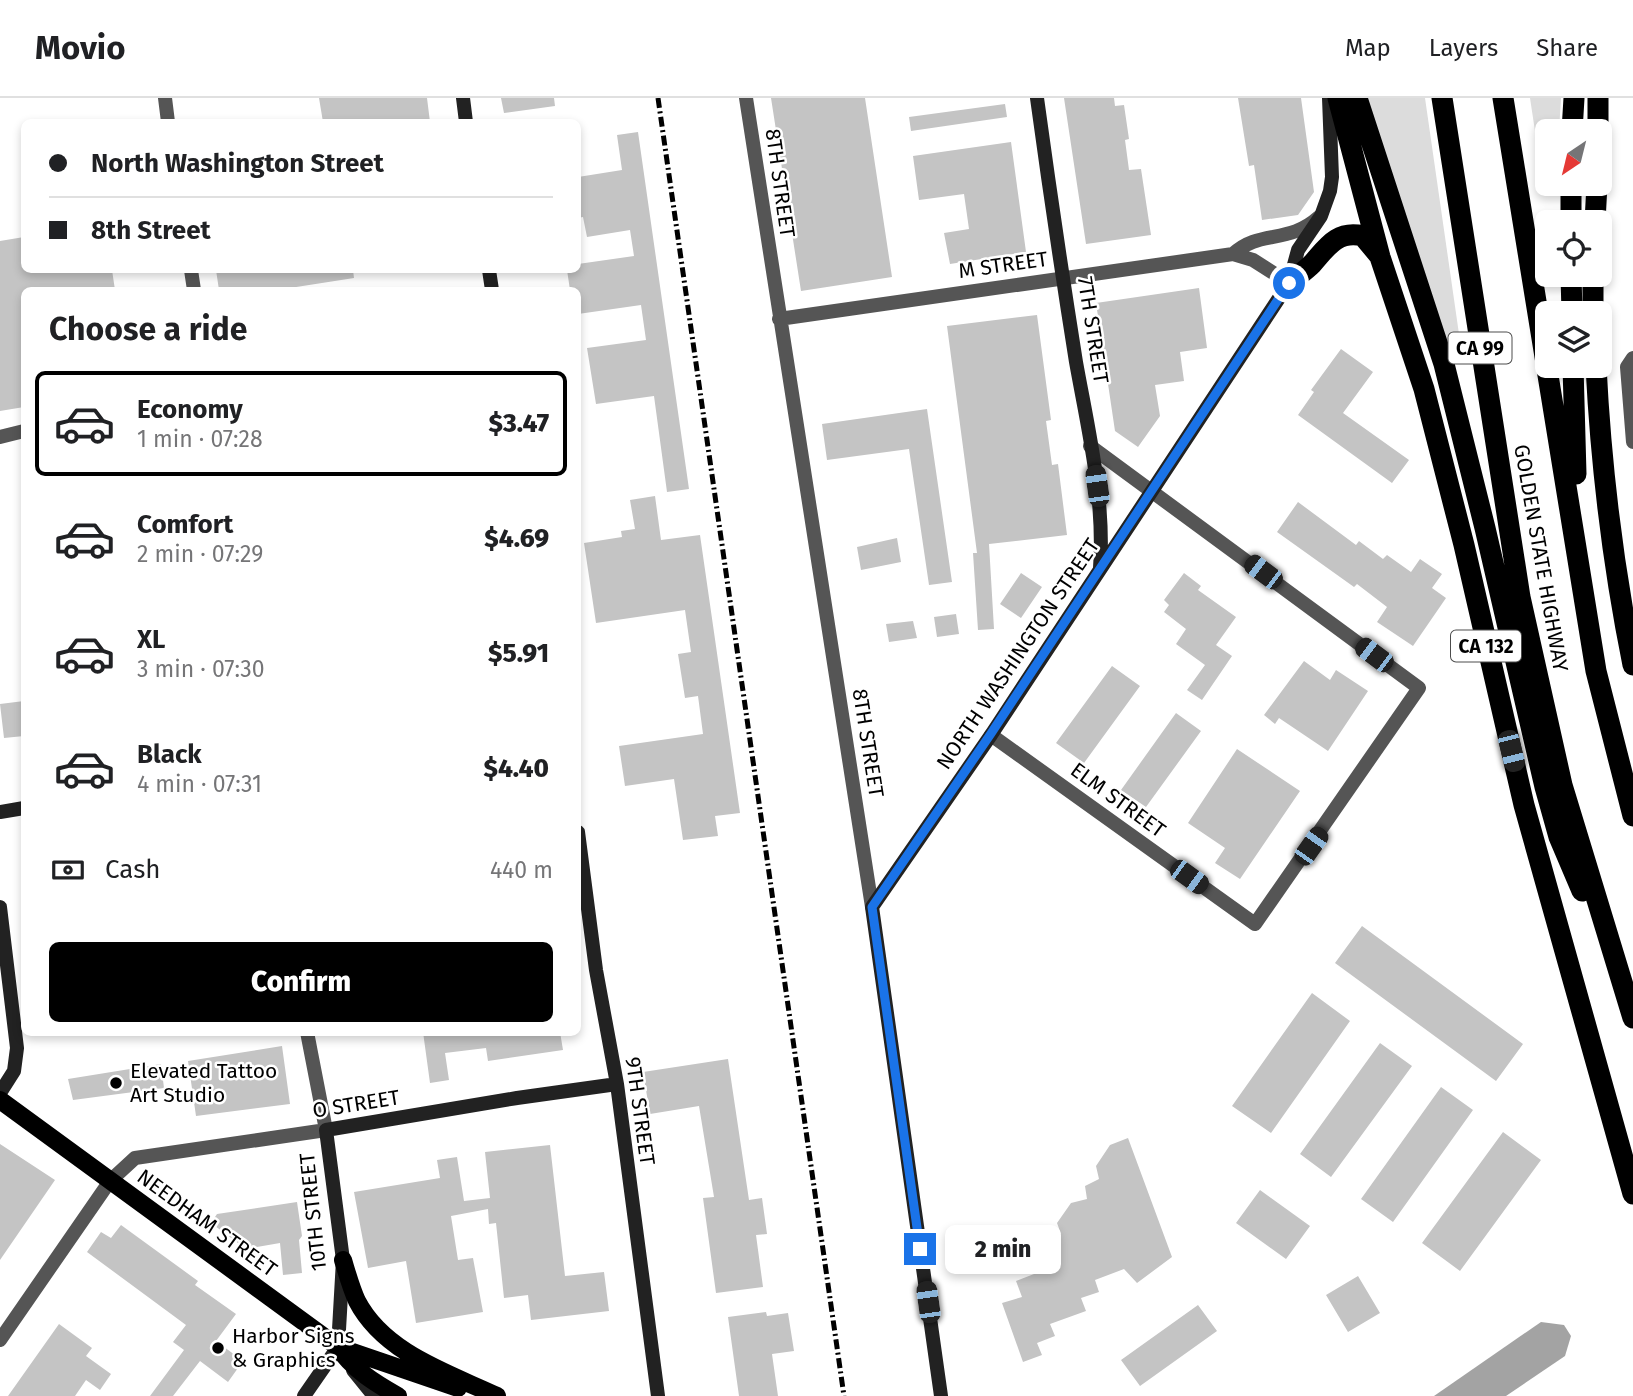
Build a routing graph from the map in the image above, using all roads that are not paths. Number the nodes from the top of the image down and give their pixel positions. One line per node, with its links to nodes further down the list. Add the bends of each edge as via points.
1 (165, 98): 12 (street)
2 (463, 98): 13 (street)
3 (746, 98): 21 (street, 8TH STREET)
4 (1037, 98): 19 (street, 7TH STREET)
5 (1329, 98): 16 (street, NORTH WASHINGTON STREET, via 1332,177)
6 (1338, 98): 18 (highway, CA 132)
7 (1357, 98): 40 (highway, via 1444,364 1559,837)
8 (1442, 98): 40 (highway, GOLDEN STATE HIGHWAY / CA 99, via 1520,597 1562,785)
9 (1503, 98): 30 (highway, GOLDEN STATE HIGHWAY / CA 99)
10 (1574, 98): 14 (highway)
11 (1598, 98): 15 (highway)
12 (168, 119)
13 (466, 119)
14 (1573, 119)
15 (1598, 119)
16 (1321, 216): 17 (street, M STREET, via 1295,233 1254,240); 20 (street, NORTH WASHINGTON STREET, via 1298,250)
17 (1233, 254): 19 (street, M STREET); 20 (street, via 1253,260)
18 (1381, 257): 20 (highway, via 1363,236 1347,234 1327,246); 48 (highway, CA 132, via 1424,388 1524,805)
19 (1062, 278): 21 (street, M STREET); 28 (street, 7TH STREET)
20 (1289, 283): 29 (street, NORTH WASHINGTON STREET)
21 (779, 319): 39 (street, 8TH STREET)
22 (1630, 362): 27 (street)
23 (1573, 378): 30 (highway)
24 (1597, 378): 32 (highway, via 1601,452)
25 (21, 432): 26 (street)
26 (0, 436)
27 (1633, 442)
28 (1090, 446): 29 (street); 31 (street, 7TH STREET, via 1102,540)
29 (1151, 489): 31 (street, NORTH WASHINGTON STREET); 33 (street, ELM STREET, via 1419,688 1255,924)
30 (1577, 553): 36 (highway, GOLDEN STATE HIGHWAY / CA 99, via 1596,671)
31 (1100, 569): 33 (street, NORTH WASHINGTON STREET)
32 (1633, 665)
33 (990, 735): 39 (street, NORTH WASHINGTON STREET)
34 (21, 808): 35 (street)
35 (0, 812)
36 (1633, 816)
37 (581, 855): 43 (street, 9TH STREET)
38 (0, 907): 44 (street, via 17,1048 14,1071)
39 (872, 907): 58 (street, 8TH STREET)
40 (1622, 982): 41 (highway, GOLDEN STATE HIGHWAY / CA 99)
41 (1633, 1018)
42 (308, 1036): 46 (street, 10TH STREET)
43 (617, 1084): 46 (street, O STREET); 57 (street, 9TH STREET)
44 (0, 1093)
45 (0, 1100): 47 (main road, NEEDHAM STREET)
46 (326, 1130): 47 (street, O STREET, via 135,1158); 49 (street, 10TH STREET)
47 (110, 1181): 50 (street, O STREET); 51 (main road, NEEDHAM STREET)
48 (1633, 1194)
49 (343, 1260): 51 (street, 10TH STREET); 56 (main road, via 357,1300 383,1335)
50 (0, 1340)
51 (342, 1354): 52 (street); 53 (street, NEEDHAM STREET); 54 (main road, via 370,1380); 55 (main road)
52 (304, 1396)
53 (374, 1396)
54 (398, 1396)
55 (482, 1396)
56 (497, 1396)
57 (658, 1396)
58 (941, 1396)

